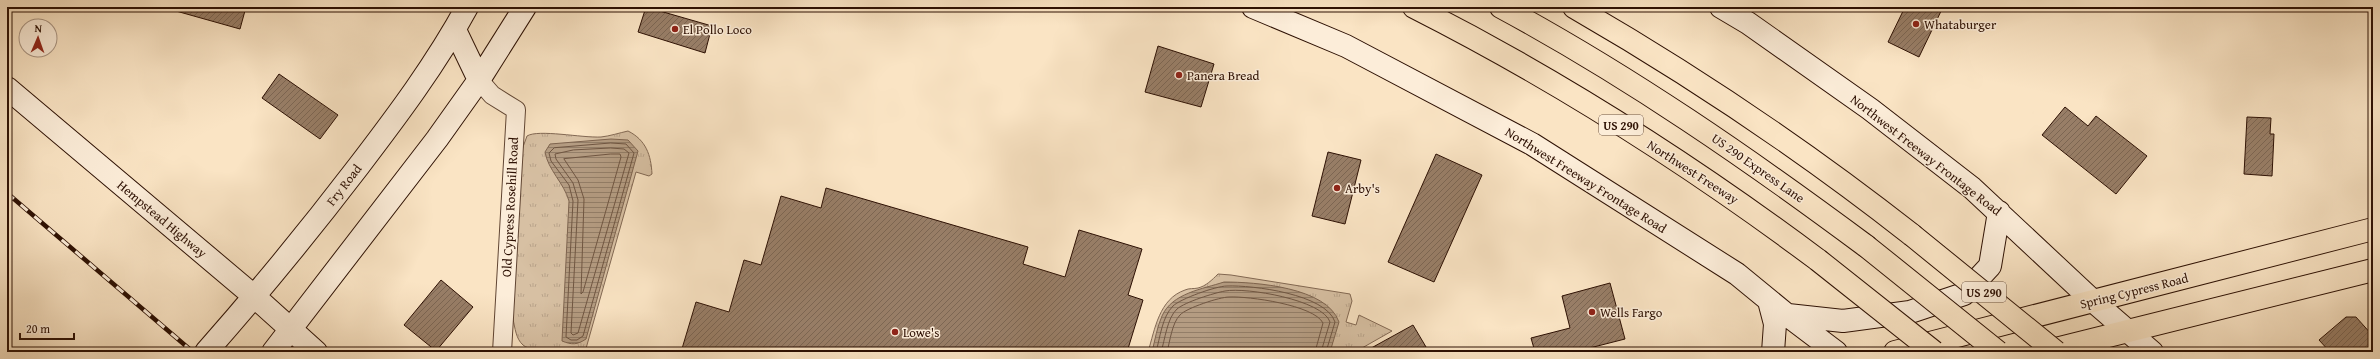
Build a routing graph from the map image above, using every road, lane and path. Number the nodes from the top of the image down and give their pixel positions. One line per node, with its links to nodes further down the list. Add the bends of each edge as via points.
1 (467, 7): 8 (main road, Fry Road)
2 (525, 7): 9 (main road)
3 (1253, 7): 15 (main road, Northwest Freeway Frontage Road, via 1346,46 1532,144 1737,274)
4 (1414, 7): 27 (main road, Northwest Freeway / US 290, bridge, via 1605,114 1751,210)
5 (1501, 7): 28 (main road, US 290 Express Lane, bridge, via 1680,115 1766,171 1866,246)
6 (1574, 7): 30 (main road, US 290, bridge, via 1643,48 1836,177)
7 (1721, 7): 11 (main road, Northwest Freeway Frontage Road, via 1748,23 1870,109)
8 (455, 30): 9 (main road); 14 (main road, Fry Road, via 401,110)
9 (479, 80): 19 (main road); 23 (street, Old Cypress Rosehill Road, via 492,95 516,110)
10 (7, 88): 14 (main road, Hempstead Highway)
11 (1999, 212): 16 (main road, Northwest Freeway Frontage Road); 17 (main road, via 1990,266 1964,294 1910,312 1843,321)
12 (2373, 230): 16 (main road, Spring Cypress Road)
13 (2373, 270): 18 (main road)
14 (255, 297): 19 (main road, Hempstead Highway); 20 (main road, Fry Road)
15 (1769, 301): 17 (main road, Northwest Freeway Frontage Road); 24 (main road, via 1775,324)
16 (2093, 301): 18 (main road, Northwest Freeway Frontage Road); 26 (main road, Spring Cypress Road)
17 (1787, 315): 25 (main road, Northwest Freeway Frontage Road)
18 (2127, 330): 29 (main road); 31 (main road, Northwest Freeway Frontage Road)
19 (291, 331): 21 (main road); 22 (main road, Hempstead Highway)
20 (206, 352)
21 (273, 352)
22 (316, 352)
23 (502, 352)
24 (1773, 352)
25 (1836, 352)
26 (1895, 352)
27 (1934, 352)
28 (1998, 352)
29 (2044, 352)
30 (2056, 352)
31 (2152, 352)

